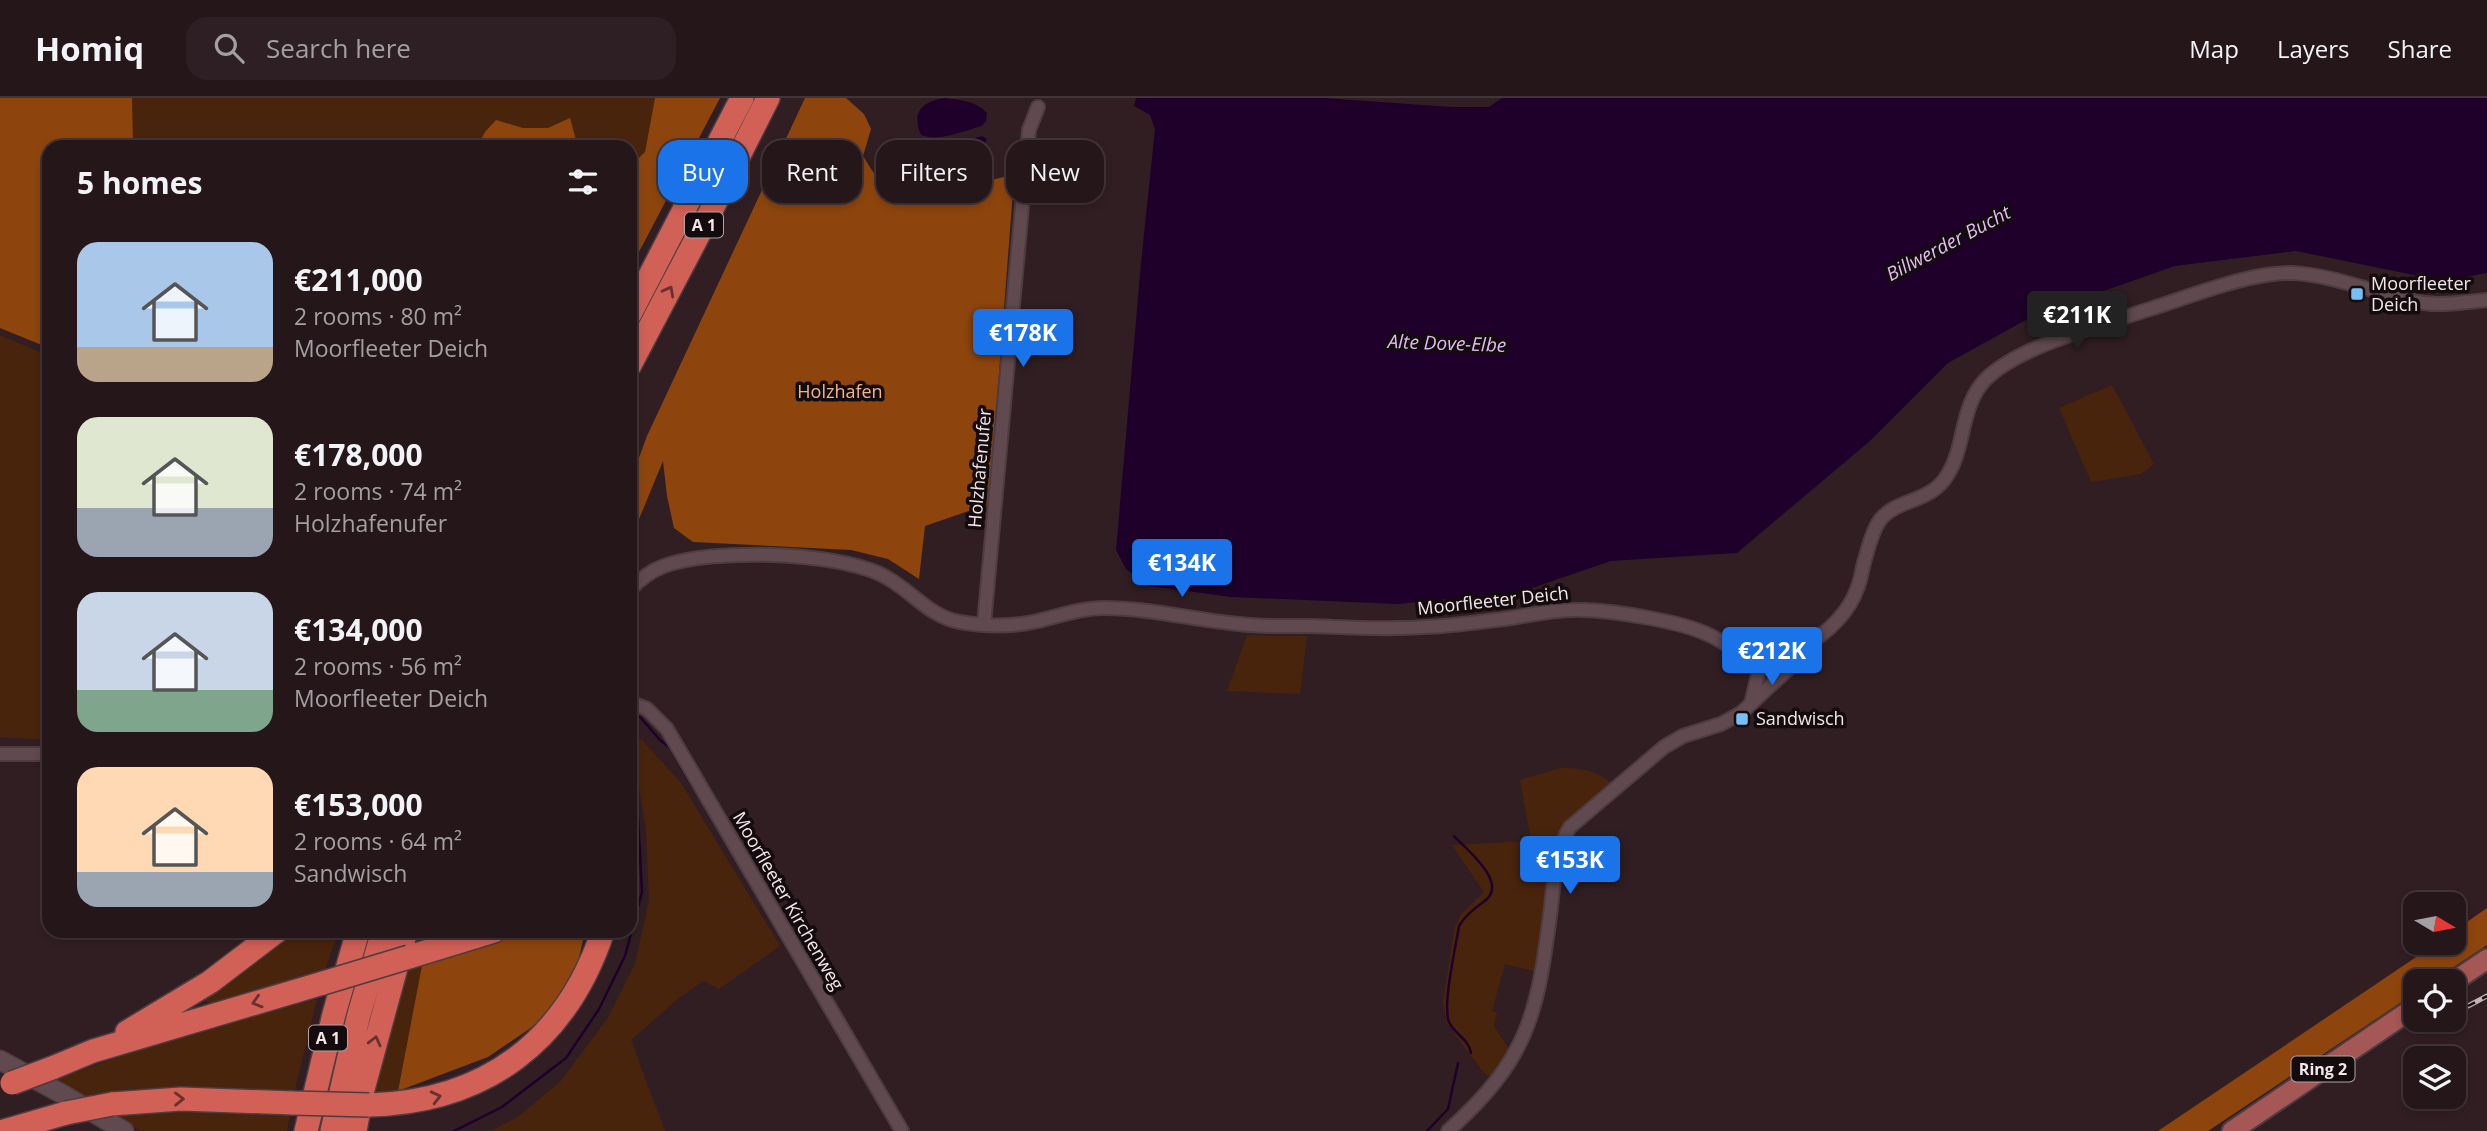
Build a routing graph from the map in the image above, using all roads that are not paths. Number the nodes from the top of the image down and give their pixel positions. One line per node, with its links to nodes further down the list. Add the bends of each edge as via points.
1 (742, 98): 4 (highway, A 1)
2 (768, 98): 6 (highway, A 1, one-way to 2)
3 (1038, 107): 8 (street, Holzhafenufer, via 1027,144)
4 (637, 300)
5 (2487, 300): 9 (street, via 2427,304 2325,278 2279,274 2170,303 2030,352 1981,385 1946,479 1930,494 1882,517 1850,605)
6 (637, 352)
7 (637, 582): 8 (street, Moorfleeter Deich, via 668,564 706,555 842,562 877,572 936,615)
8 (984, 624): 10 (street, Moorfleeter Deich, via 1006,626 1074,611 1128,608 1243,625 1393,629 1582,610 1696,629)
9 (1810, 644): 10 (street, via 1781,661); 11 (street)
10 (1760, 662): 11 (street)
11 (1751, 704): 35 (street, via 1721,724 1664,747 1570,827 1558,858 1544,968 1522,1042 1503,1073)
12 (637, 705): 34 (street, Moorfleeter Kirchenweg, via 667,729)
13 (0, 754): 14 (street)
14 (42, 754)
15 (268, 938): 24 (highway, via 210,982)
16 (356, 938): 30 (highway, A 1)
17 (381, 938): 27 (highway, A 1)
18 (404, 938): 33 (highway, one-way to 18)
19 (471, 938): 24 (highway, one-way to 24, bridge)
20 (600, 938): 28 (highway, one-way to 20, bridge, via 111,1104 181,1099 369,1105 449,1094 517,1058 547,1030 573,997)
21 (2487, 959): 22 (main road)
22 (2466, 973)
23 (2403, 1015): 36 (main road, Ring 2)
24 (93, 1051): 26 (highway, bridge)
25 (0, 1060): 29 (street)
26 (6, 1086)
27 (340, 1089): 31 (highway, A 1); 32 (highway)
28 (4, 1131)
29 (124, 1131)
30 (306, 1131)
31 (332, 1131)
32 (338, 1131)
33 (355, 1131)
34 (902, 1131)
35 (1448, 1131)
36 (2232, 1131)

